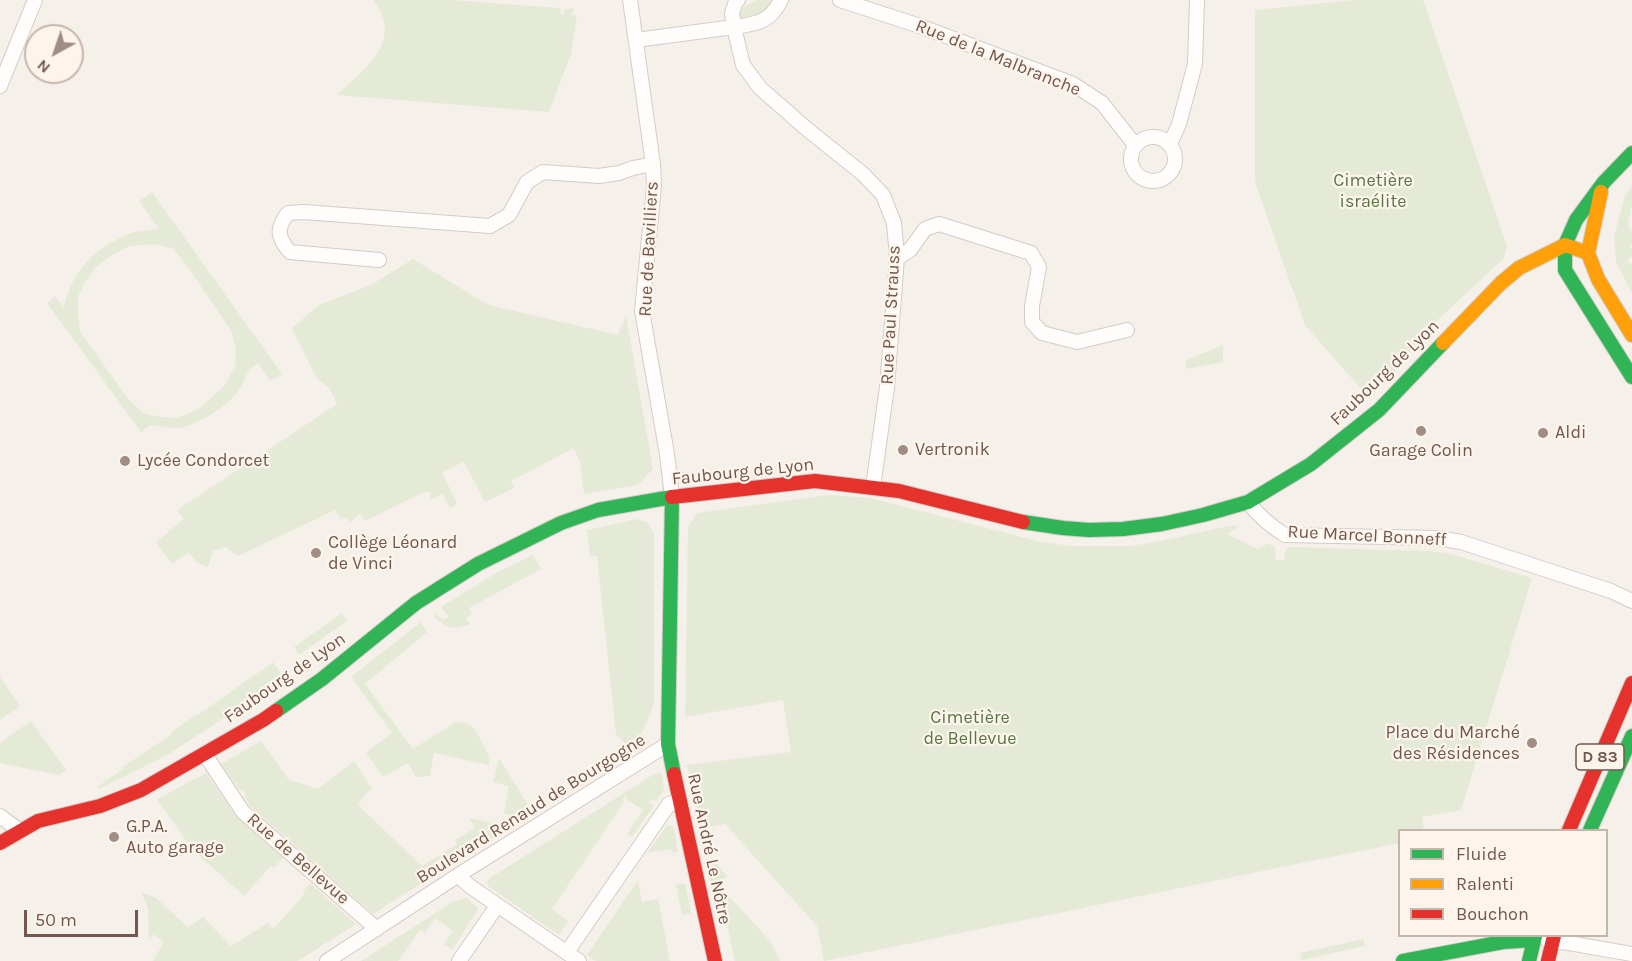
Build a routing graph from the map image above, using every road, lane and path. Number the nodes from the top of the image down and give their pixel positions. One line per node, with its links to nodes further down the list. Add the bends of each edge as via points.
1 (35, 0): 9 (street)
2 (630, 0): 8 (street, Rue de Bavilliers)
3 (738, 0): 7 (street, via 732,14)
4 (781, 0): 7 (street, via 775,13 756,24)
5 (840, 0): 11 (street, Rue de la Malbranche, via 1073,84 1102,103)
6 (1197, 0): 10 (street, via 1195,64)
7 (734, 27): 8 (street); 17 (street, Rue Paul Strauss, via 743,64 759,88 864,174 883,195 894,223)
8 (636, 40): 13 (street, Rue de Bavilliers)
9 (0, 86)
10 (1170, 144): 11 (street, via 1159,137 1147,137); 11 (street, via 1175,155 1173,170 1164,179 1153,182 1143,180 1133,171 1130,157)
11 (1135, 145)
12 (1632, 153): 14 (street)
13 (653, 164): 18 (street, via 599,176 543,172 527,182 508,215 490,226 304,212 288,213 280,224 279,233 290,252); 25 (street, Rue de Bavilliers, via 642,310)
14 (1605, 182): 15 (street, via 1576,220); 16 (street)
15 (1565, 245): 16 (street); 19 (street, Faubourg de Lyon); 20 (street)
16 (1587, 253): 20 (street); 22 (street)
17 (897, 258): 21 (street, via 910,250 926,229 939,224 1031,253 1040,267 1032,322 1042,333 1077,342); 24 (street, Rue Paul Strauss, via 887,387)
18 (379, 260)
19 (1522, 267): 20 (street); 26 (street, Faubourg de Lyon, via 1501,283 1379,410 1311,464)
20 (1565, 270): 23 (street)
21 (1127, 330)
22 (1632, 335)
23 (1632, 377)
24 (873, 487): 25 (street, Faubourg de Lyon, via 815,481); 26 (street, Faubourg de Lyon, via 1024,522 1089,530 1162,524)
25 (672, 497): 30 (street, Boulevard Renaud de Bourgogne); 31 (street, Faubourg de Lyon, via 577,517 478,564 416,603 322,679)
26 (1248, 502): 27 (street, Rue Marcel Bonneff, via 1261,518 1285,534 1461,542)
27 (1632, 601)
28 (1632, 683): 34 (street, D 83)
29 (1632, 736): 35 (street, D 83)
30 (668, 744): 32 (street, Rue André Le Nôtre); 38 (street, Boulevard Renaud de Bourgogne)
31 (206, 754): 36 (street, Faubourg de Lyon, via 141,790 100,806 38,821); 40 (street, Rue de Bellevue, via 243,812)
32 (680, 802): 43 (street, via 669,804); 48 (street, Rue André Le Nôtre)
33 (0, 816): 36 (street)
34 (1570, 829)
35 (1591, 829)
36 (20, 831): 37 (street, Faubourg de Lyon)
37 (0, 843)
38 (460, 874): 39 (street); 40 (street, Boulevard Renaud de Bourgogne)
39 (497, 906): 43 (street); 46 (street)
40 (377, 929): 45 (street, Boulevard Renaud de Bourgogne)
41 (1534, 938): 42 (street); 49 (street); 50 (street)
42 (1553, 938): 44 (street); 51 (street)
43 (567, 952): 47 (street)
44 (1632, 954)
45 (327, 961)
46 (459, 961)
47 (579, 961)
48 (715, 961)
49 (1403, 961)
50 (1529, 961)
51 (1548, 961)

